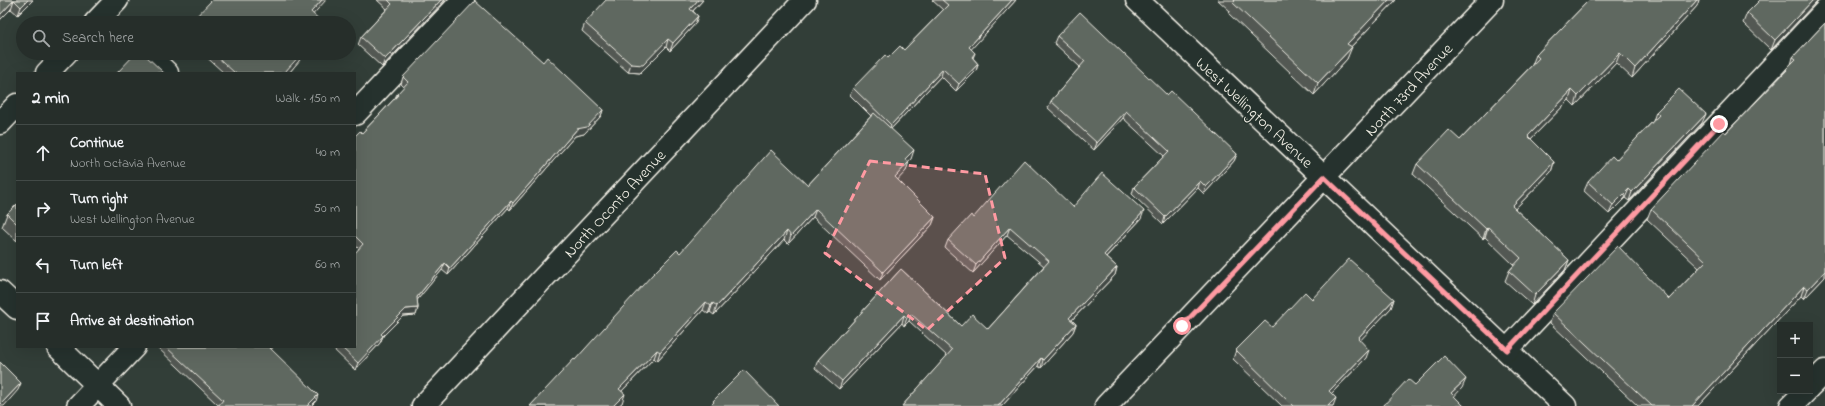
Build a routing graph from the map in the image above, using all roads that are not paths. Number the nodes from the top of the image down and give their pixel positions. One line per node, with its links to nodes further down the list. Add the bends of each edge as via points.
1 (463, 0): 11 (street)
2 (805, 0): 25 (street, North Oconto Avenue)
3 (1492, 0): 13 (street, North 73rd Avenue)
4 (1141, 2): 13 (street, West Wellington Avenue)
5 (1825, 11): 18 (street)
6 (59, 60): 8 (street)
7 (153, 60): 9 (street)
8 (48, 72)
9 (166, 72)
10 (16, 106): 12 (street)
11 (356, 113)
12 (0, 123)
13 (1324, 177): 18 (street, West Wellington Avenue); 26 (street, North 73rd Avenue)
14 (0, 292): 15 (street)
15 (16, 307)
16 (59, 348): 21 (street)
17 (133, 348): 21 (street)
18 (1507, 350): 27 (street, West Wellington Avenue)
19 (1825, 371): 20 (street)
20 (1813, 383)
21 (98, 385): 23 (street); 24 (street)
22 (1803, 394): 28 (street)
23 (78, 406)
24 (119, 406)
25 (423, 406)
26 (1106, 406)
27 (1565, 406)
28 (1792, 406)

